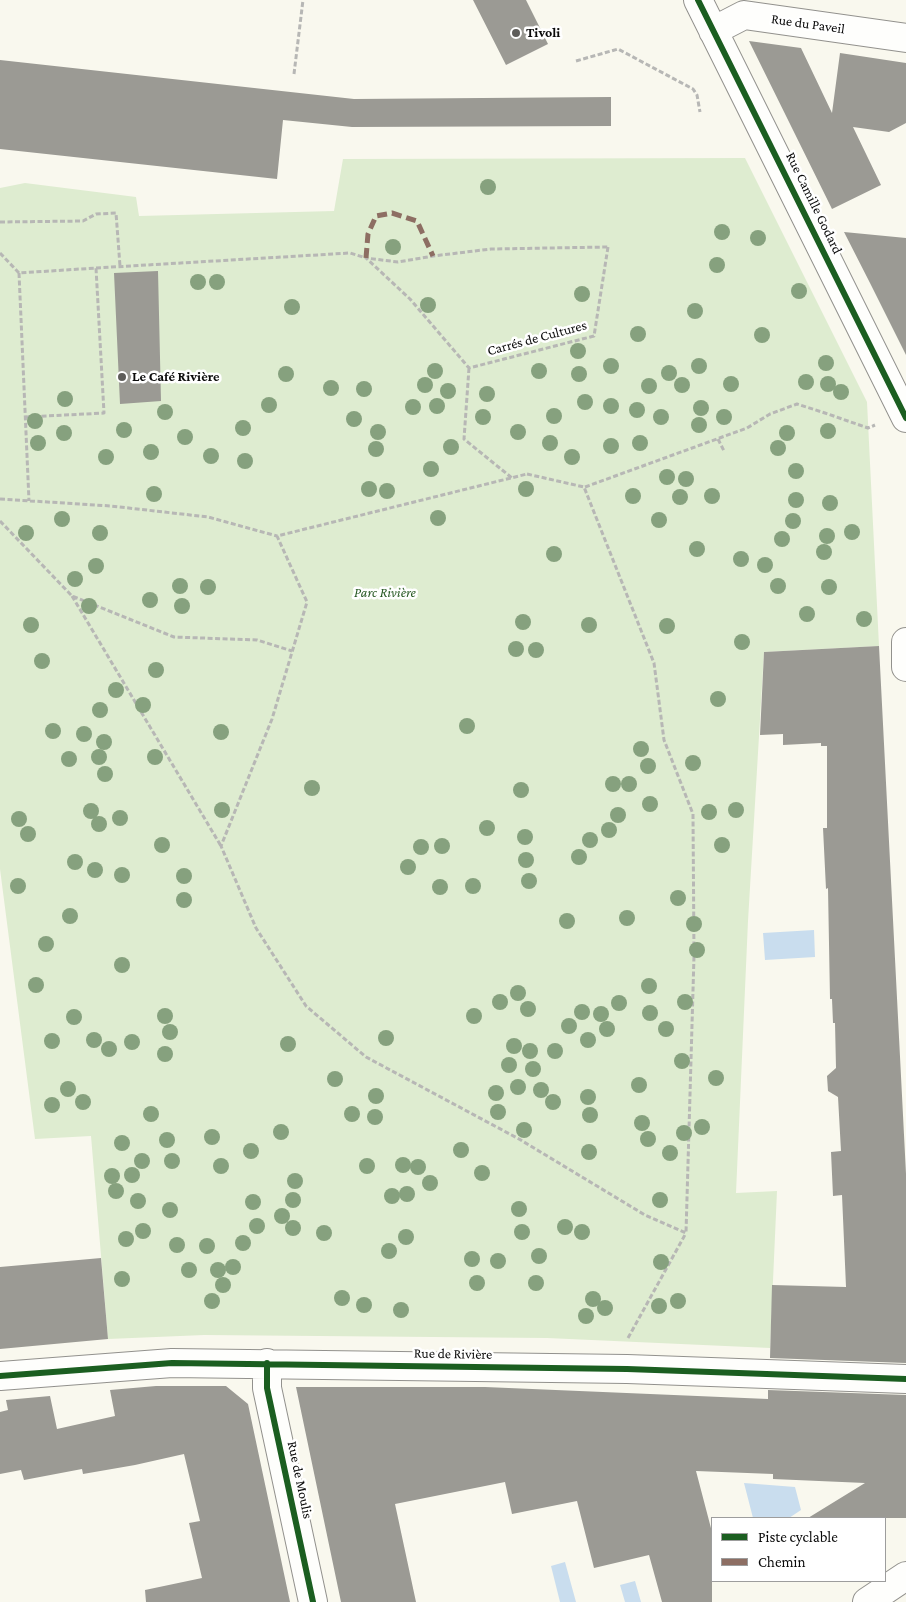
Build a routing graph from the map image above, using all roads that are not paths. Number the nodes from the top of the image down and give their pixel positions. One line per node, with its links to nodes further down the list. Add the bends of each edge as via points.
1 (698, 0): 2 (street, Rue Camille Godard)
2 (713, 31): 3 (street, Rue du Paveil, via 744,15); 4 (street, Rue Camille Godard)
3 (906, 38)
4 (906, 418)
5 (906, 642): 6 (street)
6 (906, 667)
7 (267, 1363): 8 (street, Rue de Rivière, via 172,1363); 9 (street, Rue de Rivière, via 627,1369); 11 (street, Rue de Moulis, via 267,1388)
8 (0, 1376)
9 (906, 1379)
10 (906, 1576): 12 (street)
11 (313, 1602)
12 (868, 1602)

